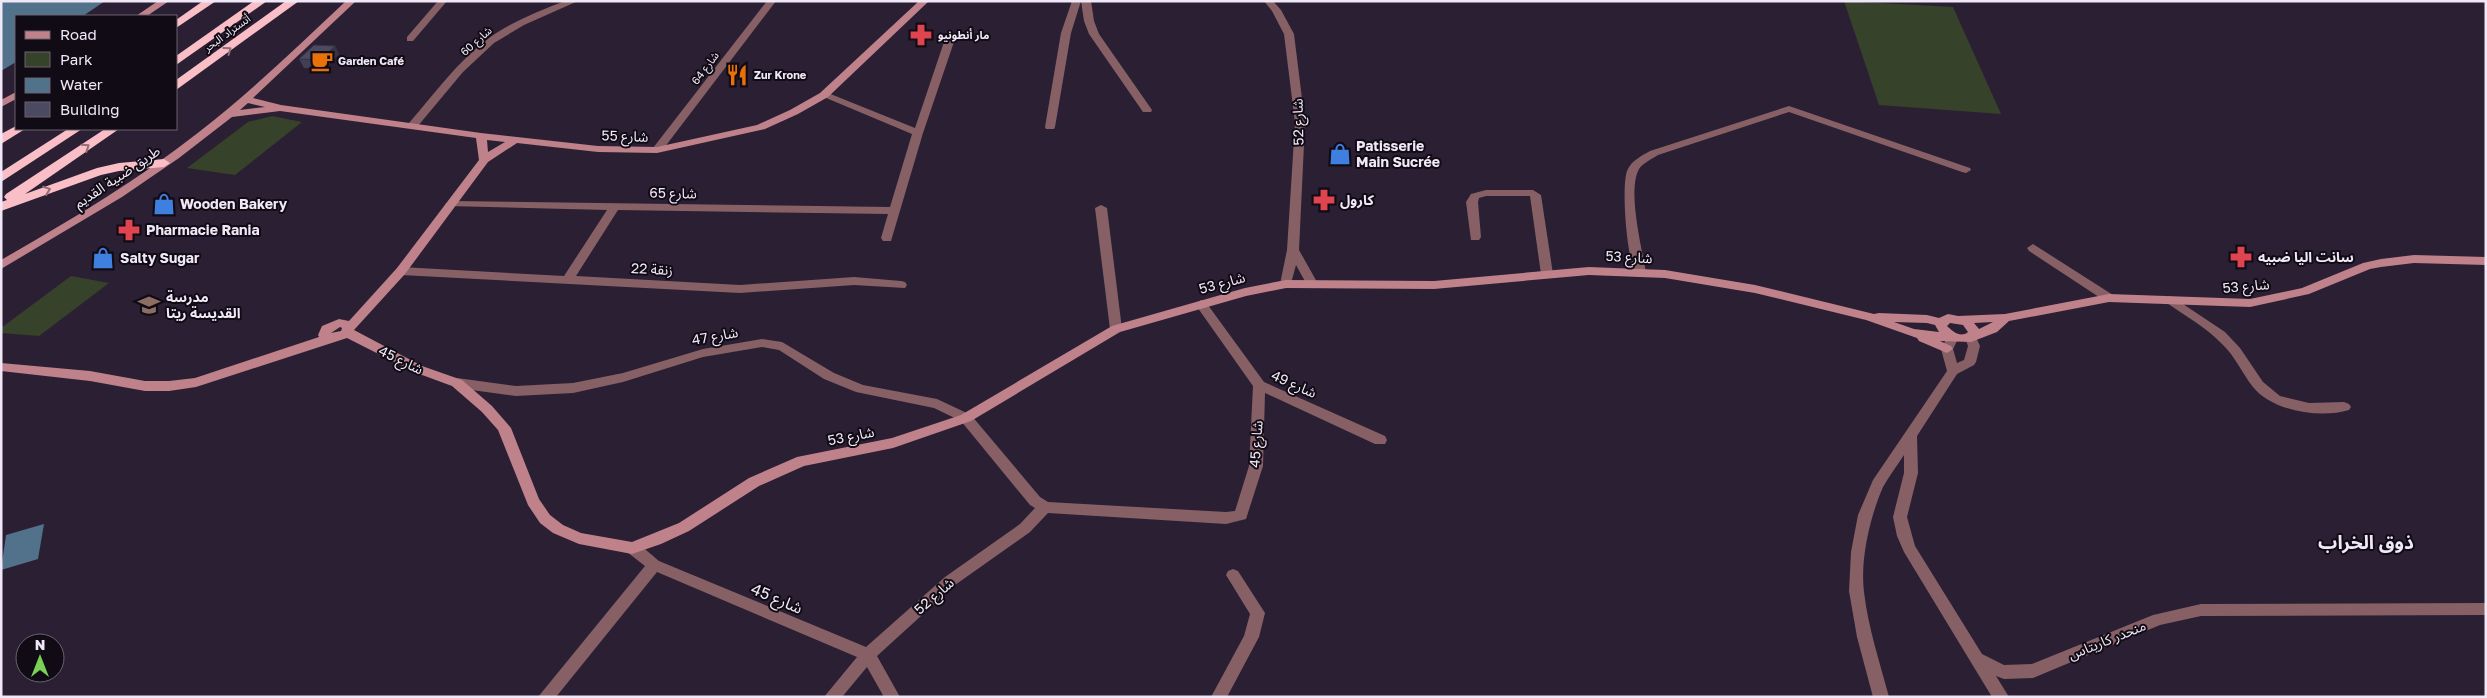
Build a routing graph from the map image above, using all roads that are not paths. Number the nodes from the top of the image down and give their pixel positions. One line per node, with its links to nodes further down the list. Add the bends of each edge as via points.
1 (165, 1): 13 (street)
2 (211, 1): 14 (highway)
3 (262, 1): 17 (highway, أتستراد البحر)
4 (294, 1): 18 (highway, أتستراد البحر, one-way to 4)
5 (352, 1): 21 (street, طريق ضبية القديم)
6 (443, 1): 16 (street)
7 (574, 1): 26 (street, شارع 60, via 524,21 490,42)
8 (772, 1): 35 (street, شارع 64)
9 (924, 1): 19 (street, شارع 55)
10 (1077, 1): 27 (street, via 1066,33)
11 (1086, 1): 24 (street, via 1094,34)
12 (1268, 1): 48 (street, شارع 52, via 1289,34 1297,88 1300,138)
13 (143, 15)
14 (178, 24)
15 (951, 36): 31 (street)
16 (410, 39)
17 (178, 61)
18 (178, 85)
19 (824, 95): 31 (street); 35 (street, شارع 55, via 761,127)
20 (15, 96): 22 (street)
21 (245, 99): 23 (street, شارع 55); 25 (street, طريق ضبية القديم)
22 (1, 104)
23 (281, 108): 25 (street, شارع 55); 26 (street, شارع 55)
24 (1147, 110)
25 (228, 114): 37 (street, طريق ضبية القديم)
26 (413, 125): 32 (street, شارع 55)
27 (1050, 127)
28 (17, 130): 33 (highway)
29 (74, 130): 39 (highway)
30 (112, 130): 41 (highway, one-way to 30)
31 (918, 133): 44 (street)
32 (481, 136): 34 (street, شارع 55); 36 (street)
33 (1, 140)
34 (515, 140): 35 (street, شارع 55, via 598,149); 36 (street)
35 (657, 150)
36 (484, 160): 40 (street)
37 (164, 163): 41 (highway, one-way to 37, via 97,172); 50 (street, طريق ضبية القديم, via 98,208)
38 (1966, 170): 52 (street, via 1789,109 1670,147 1639,163 1628,192)
39 (1, 178)
40 (451, 204): 42 (street, شارع 65); 51 (street)
41 (1, 205)
42 (614, 207): 44 (street, شارع 65); 54 (street)
43 (1101, 208): 66 (street)
44 (894, 211): 46 (street)
45 (1476, 237): 53 (street, via 1472,202 1475,196 1533,193 1537,197)
46 (887, 238)
47 (2033, 248): 58 (street)
48 (1293, 250): 55 (street); 56 (street, شارع 52)
49 (2486, 261): 59 (street, شارع 53, via 2381,263 2306,291 2250,304)
50 (1, 264)
51 (401, 271): 54 (street, زنقة 22); 65 (street)
52 (1640, 273): 53 (street, شارع 53, via 1589,271); 61 (street, شارع 53, via 1722,282)
53 (1547, 274): 55 (street, شارع 53, via 1434,285)
54 (568, 278): 57 (street, زنقة 22, via 740,289 854,280)
55 (1310, 282): 56 (street, شارع 53)
56 (1286, 284): 60 (street, شارع 53)
57 (901, 285)
58 (2109, 298): 59 (street, شارع 53); 62 (street, شارع 53)
59 (2171, 300): 75 (street, via 2225,340 2259,386 2276,398 2303,407)
60 (1201, 304): 66 (street, شارع 53); 74 (street, شارع 49)
61 (1868, 316): 64 (street, شارع 53, via 1927,319); 67 (street, شارع 53)
62 (2005, 318): 63 (street, شارع 53); 69 (street, شارع 53, via 1993,329)
63 (1962, 319): 64 (street, شارع 53, via 1948,318); 69 (street, via 1974,328)
64 (1941, 323): 68 (street, via 1944,332)
65 (345, 328): 71 (street, via 337,338 326,335 288,353 196,382 169,386 145,386 90,376); 73 (street, شارع 45, via 418,369)
66 (1116, 330): 76 (street, شارع 53)
67 (1912, 333): 68 (street, شارع 53); 70 (street)
68 (1951, 336): 69 (street, شارع 53); 70 (street)
69 (1972, 336): 72 (street, via 1974,346 1970,362)
70 (1947, 349): 72 (street)
71 (1, 367)
72 (1953, 371): 77 (street)
73 (457, 384): 76 (street, شارع 47, via 516,391 573,388 622,377 684,357 762,343 782,346 829,376 861,389 937,404); 80 (street, شارع 45, via 496,417 504,428 533,502 545,519 579,538)
74 (1260, 385): 78 (street, شارع 49); 79 (street, شارع 45, via 1256,466 1240,515 1226,518)
75 (2344, 407)
76 (966, 418): 79 (street, via 1035,501); 80 (street, شارع 53, via 893,443 784,468 754,482 684,527)
77 (1911, 437): 85 (street, via 1911,472 1900,517 1904,536); 90 (street, via 1878,484 1865,515 1858,552 1856,591)
78 (1380, 440)
79 (1045, 507): 84 (street, شارع 52, via 1026,528 950,581)
80 (632, 548): 81 (street, شارع 45)
81 (654, 565): 84 (street, شارع 45); 86 (street)
82 (1234, 575): 89 (street, via 1258,613 1251,637)
83 (2486, 609): 85 (street, منحدر كاريتاس, via 2201,610 2158,619 2033,671 2004,672)
84 (868, 655): 87 (street, شارع 52); 88 (street)
85 (1977, 659): 91 (street)
86 (546, 697)
87 (832, 697)
88 (892, 697)
89 (1219, 697)
90 (1881, 697)
91 (2001, 697)

